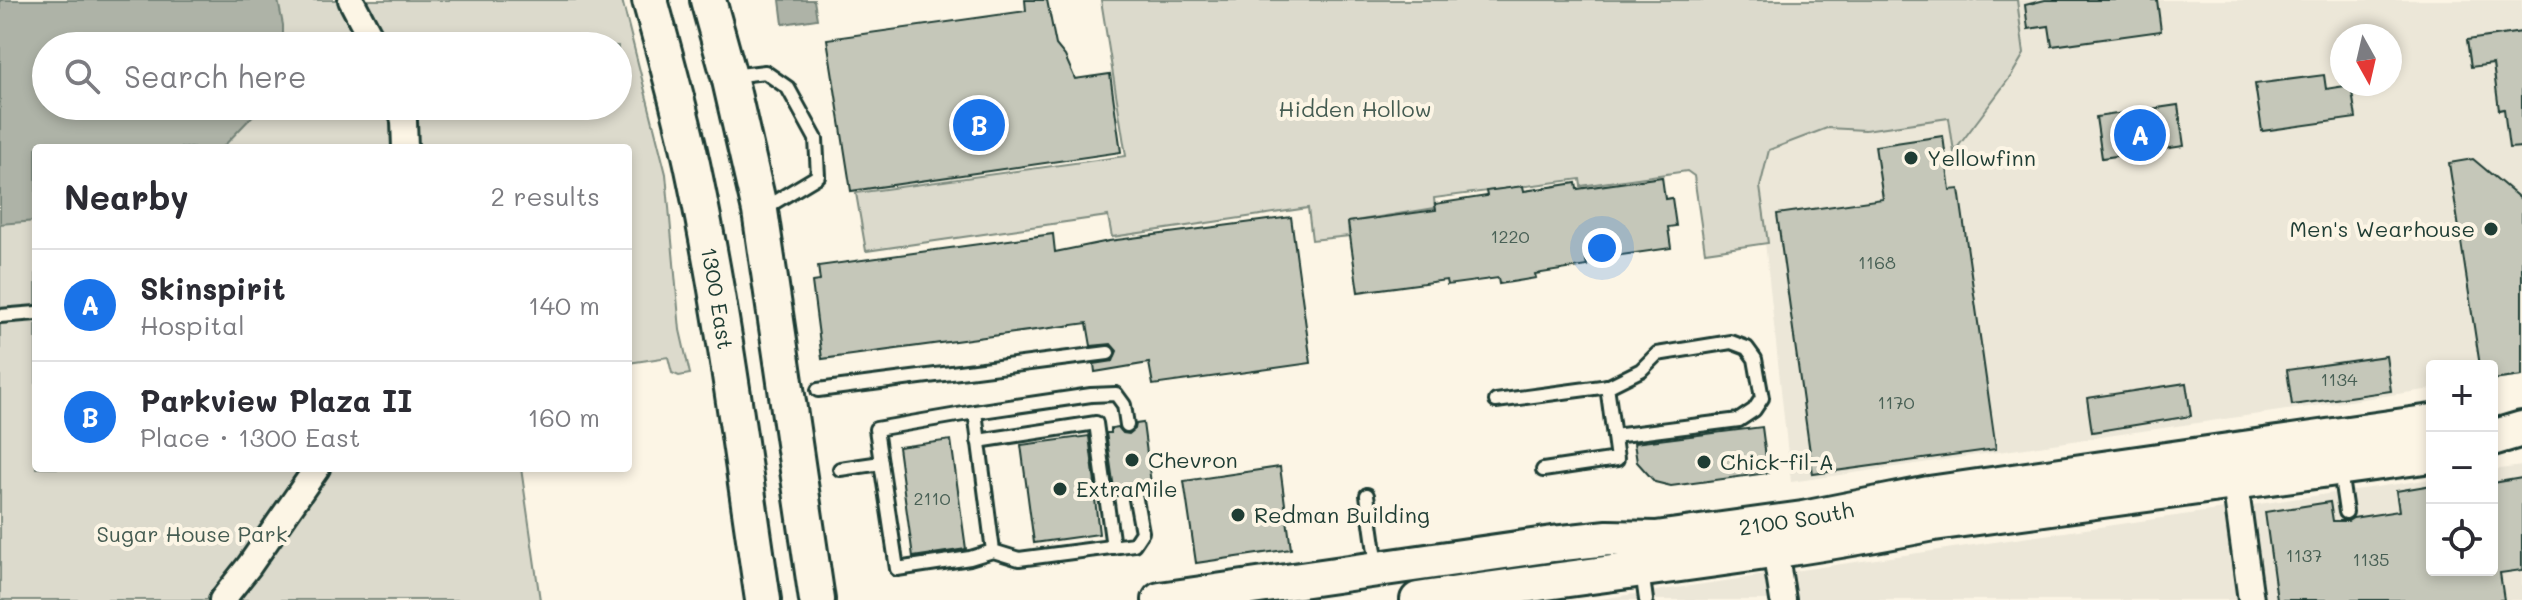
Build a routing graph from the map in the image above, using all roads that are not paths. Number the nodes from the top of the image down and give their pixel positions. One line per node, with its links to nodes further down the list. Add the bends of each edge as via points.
1 (351, 0): 4 (street)
2 (650, 0): 40 (main road, 1300 East, via 706,231)
3 (708, 0): 5 (main road)
4 (368, 32)
5 (729, 76): 8 (main road); 8 (lane, via 765,72 788,88 816,139 818,176)
6 (404, 120): 7 (street)
7 (405, 144)
8 (760, 211): 41 (main road)
9 (32, 313): 10 (lane)
10 (0, 316)
11 (1108, 353): 13 (lane)
12 (1607, 386): 14 (lane); 18 (lane); 18 (lane, via 1641,370 1657,354 1731,342 1747,348 1755,359 1762,398 1739,420)
13 (818, 390)
14 (1496, 401)
15 (975, 412): 17 (lane, via 1116,394); 19 (lane); 21 (lane, via 876,429)
16 (2426, 423): 26 (main road, 2100 South)
17 (1127, 425)
18 (1614, 436): 24 (lane, via 1617,459)
19 (978, 441): 33 (lane, via 1096,423); 35 (lane)
20 (2426, 456): 22 (main road, 2100 South)
21 (881, 463): 23 (lane); 35 (lane, via 897,569)
22 (2340, 468): 27 (main road, 2100 South); 30 (lane)
23 (840, 469)
24 (1543, 470)
25 (314, 472): 39 (street)
26 (2051, 476): 31 (main road, via 2051,486 2041,493 1953,507); 32 (main road, 2100 South, via 1803,519 1656,539)
27 (2235, 483): 31 (main road, 2100 South); 46 (street)
28 (1135, 494): 33 (lane, via 1142,532 1134,544)
29 (1367, 495): 36 (lane)
30 (2346, 512)
31 (1934, 523): 34 (main road, 2100 South)
32 (1553, 544): 36 (main road, 2100 South); 43 (main road, via 1537,559 1511,568)
33 (1113, 547): 35 (lane, via 1026,559)
34 (1775, 550): 37 (main road, 2100 South); 45 (street)
35 (993, 551)
36 (1377, 569): 42 (main road, 2100 South)
37 (1644, 584): 38 (main road, 2100 South, via 1547,586)
38 (1498, 594): 44 (main road, 2100 South)
39 (222, 600)
40 (763, 600)
41 (817, 600)
42 (1160, 600)
43 (1312, 600)
44 (1418, 600)
45 (1783, 600)
46 (2251, 600)

